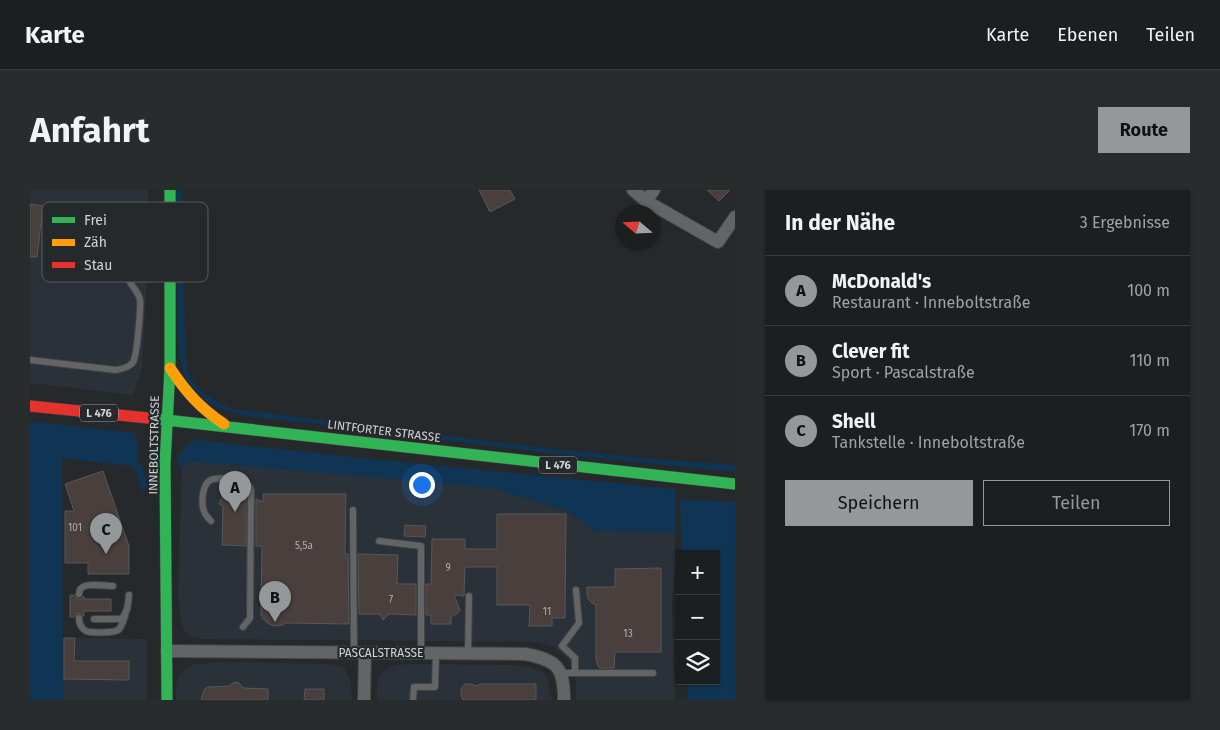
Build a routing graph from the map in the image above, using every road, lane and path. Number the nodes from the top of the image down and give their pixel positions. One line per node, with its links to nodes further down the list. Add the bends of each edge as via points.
1 (633, 190): 3 (street)
2 (654, 190): 3 (street)
3 (646, 201): 4 (street, via 718,242)
4 (735, 217)
5 (130, 282): 7 (lane, via 140,299 137,351 133,362 116,370)
6 (170, 282): 8 (main road, INNEBOLTSTRASSE)
7 (30, 360)
8 (170, 368): 10 (main road, INNEBOLTSTRASSE); 11 (main road, via 193,400)
9 (30, 406): 10 (main road, LINTFORTER STRASSE / L 476)
10 (167, 420): 11 (main road, LINTFORTER STRASSE / L 476); 25 (main road, INNEBOLTSTRASSE)
11 (227, 426): 12 (main road, LINTFORTER STRASSE / L 476)
12 (735, 484)
13 (353, 510): 26 (lane)
14 (211, 521): 24 (lane, via 202,503 203,491 209,481 241,480 249,485 250,618)
15 (380, 541): 27 (lane, via 420,546)
16 (113, 586): 18 (lane, via 82,587)
17 (576, 590): 31 (lane, via 579,624 562,646 575,658)
18 (79, 594)
19 (129, 595): 21 (lane)
20 (469, 596): 29 (lane)
21 (125, 616): 22 (lane, via 115,632 88,632); 23 (lane, via 122,619)
22 (78, 618)
23 (94, 619)
24 (243, 627)
25 (167, 651): 26 (street, PASCALSTRASSE); 33 (main road, INNEBOLTSTRASSE)
26 (360, 653): 27 (street, PASCALSTRASSE); 34 (street)
27 (420, 653): 28 (street, PASCALSTRASSE)
28 (436, 653): 29 (street, PASCALSTRASSE); 35 (lane, via 435,687 414,687)
29 (468, 654): 30 (street, PASCALSTRASSE, via 540,657 554,663)
30 (561, 673): 31 (lane); 36 (street)
31 (575, 673): 32 (lane)
32 (652, 673)
33 (167, 700)
34 (364, 700)
35 (413, 700)
36 (564, 700)

